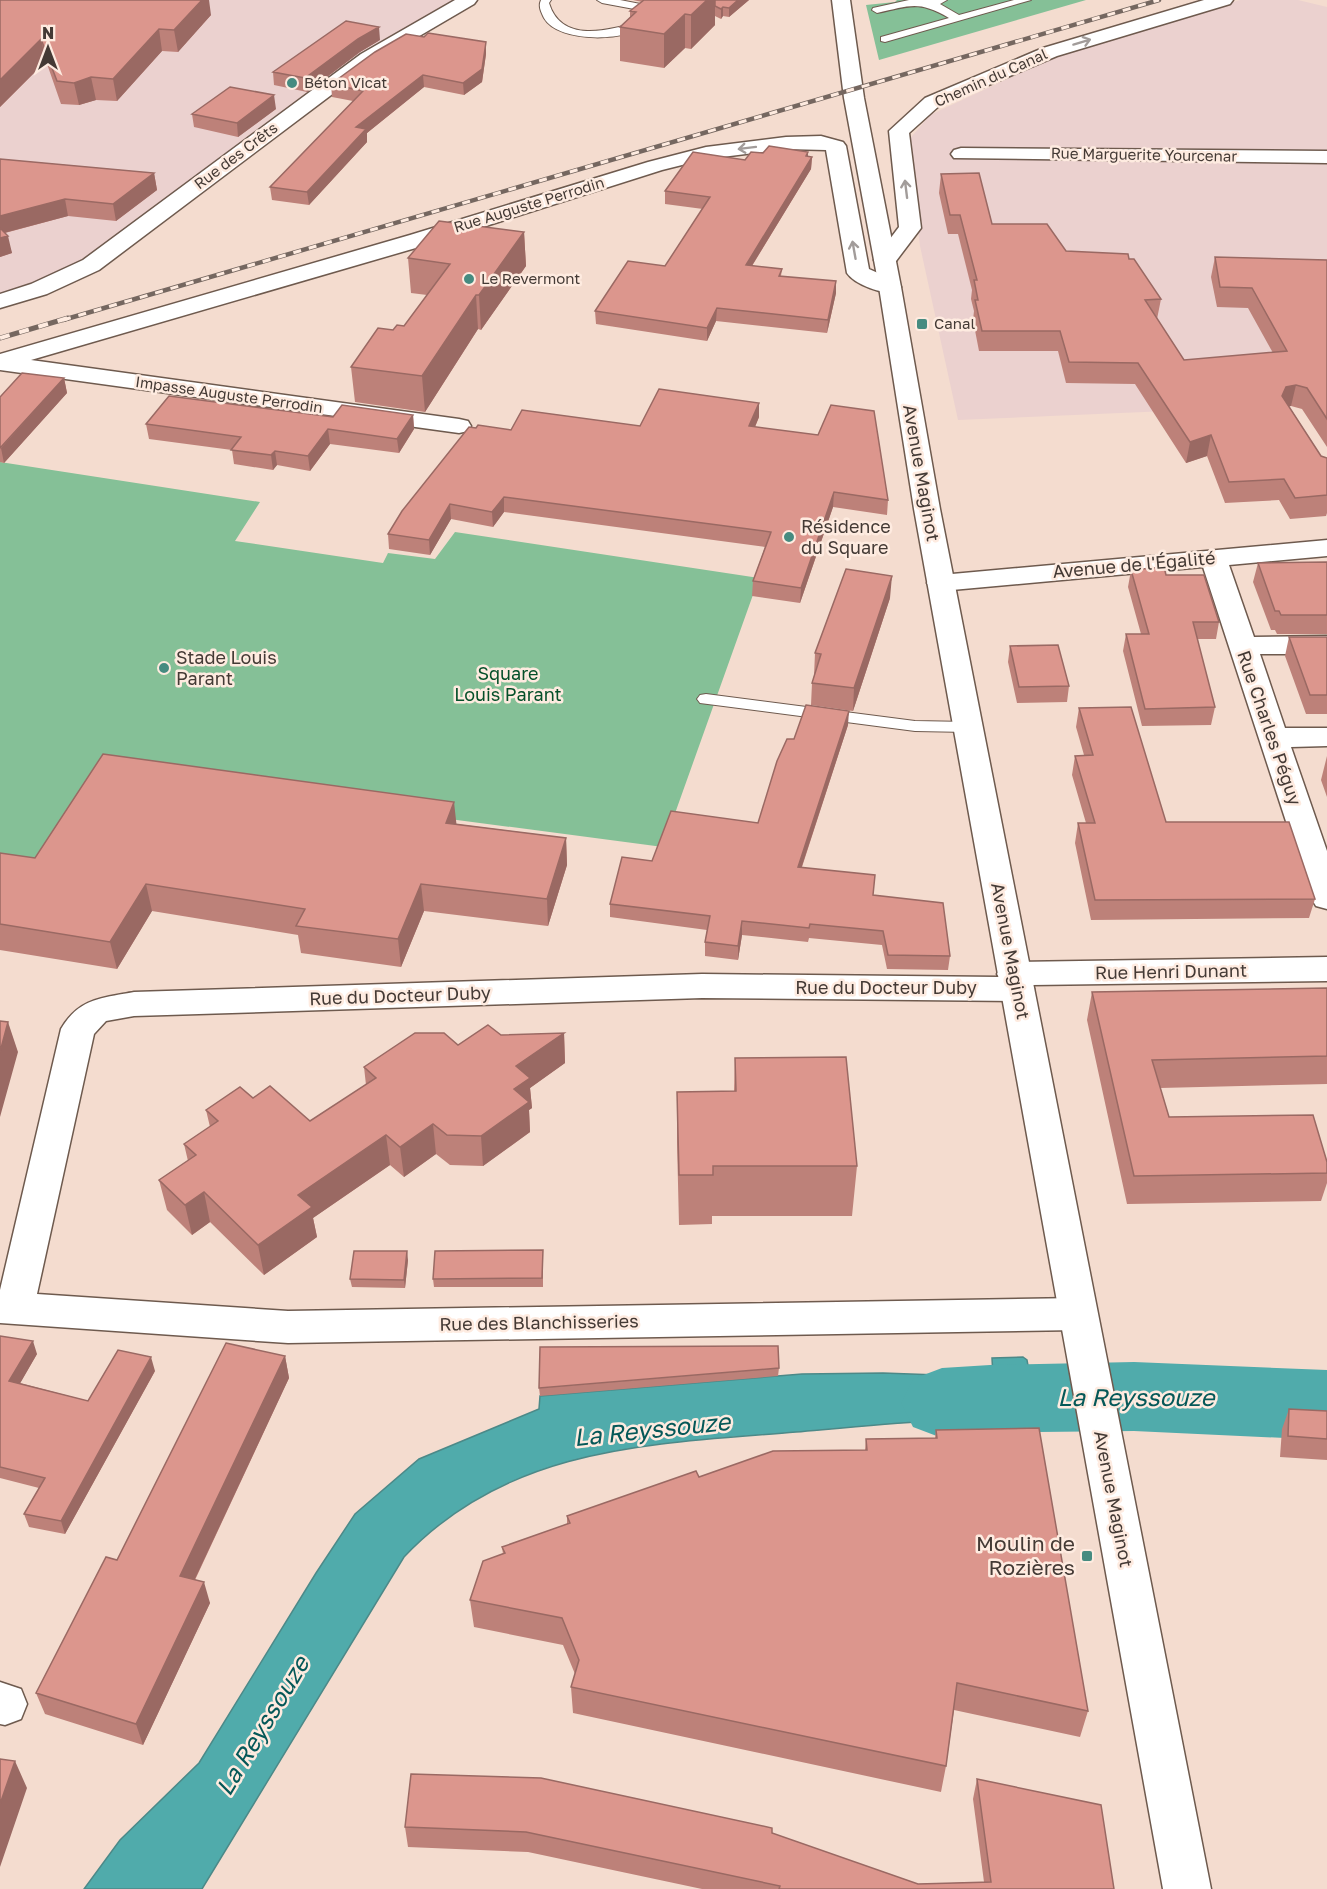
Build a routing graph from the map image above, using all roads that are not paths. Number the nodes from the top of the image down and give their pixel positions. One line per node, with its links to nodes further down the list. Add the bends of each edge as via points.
1 (468, 0): 14 (street, Rue des Crêts, via 368,58 91,265 39,289)
2 (546, 0): 3 (lane, via 548,18 562,29 602,34 638,27 666,12)
3 (602, 0)
4 (1026, 0): 9 (lane)
5 (1224, 0): 13 (street, Chemin du Canal, one-way to 5, via 910,228 899,131 932,102 1050,52)
6 (936, 2): 8 (lane); 9 (lane)
7 (842, 5): 13 (street, Avenue Maginot, via 854,98)
8 (877, 10)
9 (958, 19): 10 (lane)
10 (885, 39)
11 (961, 154): 12 (street, Rue Marguerite Yourcenar)
12 (1327, 157)
13 (888, 273): 15 (street, Rue Auguste Perrodin, one-way to 15, via 858,273 836,146 821,142 786,143 706,153 655,166 447,237); 19 (street, Avenue Maginot)
14 (0, 301)
15 (0, 363): 16 (street, Impasse Auguste Perrodin)
16 (459, 426)
17 (1327, 548): 18 (street, Avenue de l'Égalité)
18 (1213, 558): 19 (street, Avenue de l'Égalité); 21 (street, Rue Charles Péguy)
19 (941, 583): 23 (street, Avenue Maginot)
20 (1327, 645): 21 (street)
21 (1241, 646): 25 (street, Rue Charles Péguy)
22 (706, 699): 23 (lane, via 915,726)
23 (968, 727): 28 (street, Avenue Maginot)
24 (1327, 737): 25 (street)
25 (1272, 738): 26 (street, Rue Charles Péguy)
26 (1327, 898)
27 (1327, 969): 28 (street, Rue Henri Dunant)
28 (1016, 981): 29 (street, Rue du Docteur Duby, via 702,986 134,1004 96,1011 78,1029); 30 (street, Avenue Maginot)
29 (7, 1308): 30 (street, Rue des Blanchisseries, via 288,1327)
30 (1080, 1326): 31 (street, Avenue Maginot)
31 (1186, 1889)

